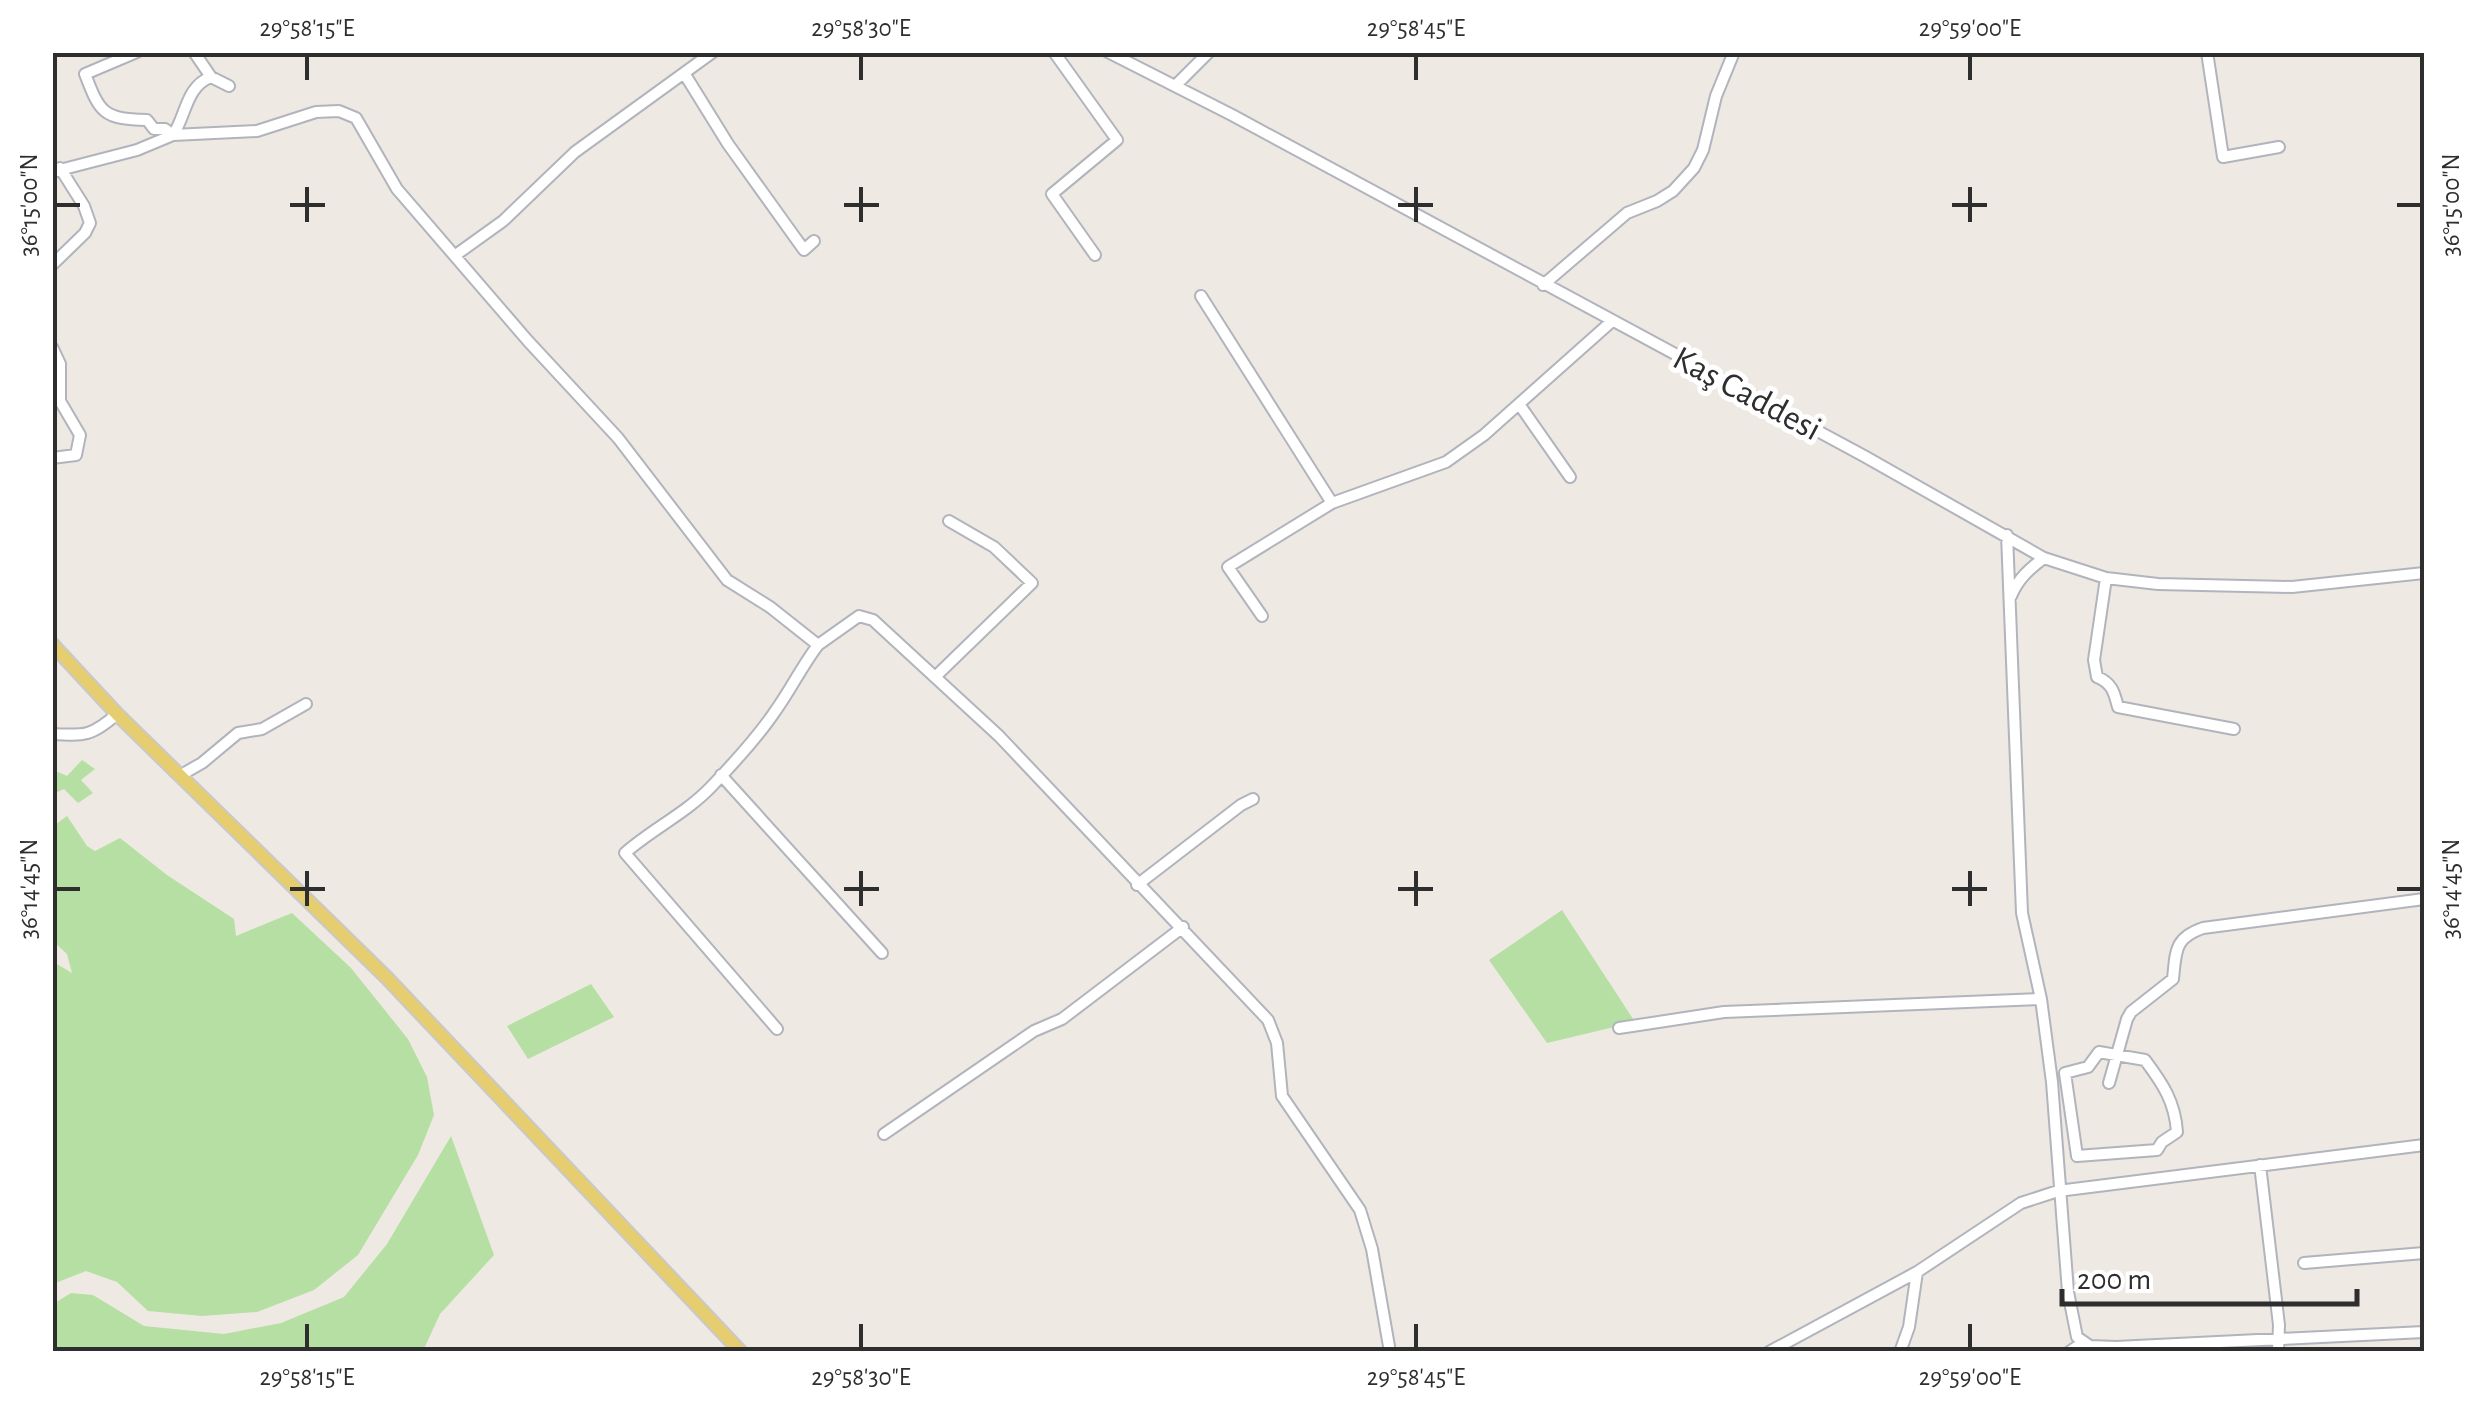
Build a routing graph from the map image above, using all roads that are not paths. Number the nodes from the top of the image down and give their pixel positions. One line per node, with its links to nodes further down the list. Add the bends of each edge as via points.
1 (137, 52): 13 (street, via 85,74 98,107 108,116 146,120)
2 (194, 52): 10 (street)
3 (714, 52): 9 (street)
4 (1054, 52): 18 (street, via 1117,140 1052,194)
5 (1108, 52): 12 (street, Kaş Caddesi)
6 (1210, 52): 12 (street)
7 (1734, 52): 20 (street, via 1694,168 1657,201 1627,213)
8 (2207, 52): 14 (street, via 2224,157)
9 (684, 73): 16 (street, via 804,250); 17 (street, via 575,152 503,221)
10 (211, 76): 11 (street); 13 (street, via 183,108)
11 (229, 86)
12 (1175, 86): 20 (street, Kaş Caddesi)
13 (173, 136): 15 (street); 17 (street, via 258,131 339,110 356,118 398,189)
14 (2279, 146)
15 (56, 170): 19 (street, via 90,224)
16 (814, 241)
17 (457, 254): 37 (street, via 618,438 727,580)
18 (1095, 255)
19 (52, 265)
20 (1543, 285): 22 (street, Kaş Caddesi)
21 (1201, 296): 28 (street)
22 (1612, 322): 25 (street); 30 (street, Kaş Caddesi)
23 (52, 347): 24 (street, via 60,364)
24 (56, 382): 26 (street, via 80,435 76,456)
25 (1519, 404): 27 (street); 28 (street, via 1446,462)
26 (52, 458)
27 (1570, 477)
28 (1332, 503): 35 (street, via 1228,568)
29 (949, 520): 39 (street, via 994,547 1032,583)
30 (2007, 535): 31 (street, Kaş Caddesi); 34 (street)
31 (2044, 558): 33 (street, Kaş Caddesi); 34 (street, via 2016,583)
32 (2424, 572): 33 (street, Kaş Caddesi, via 2292,586)
33 (2106, 578): 42 (street, via 2094,660 2096,676 2114,689 2118,707)
34 (2008, 602): 51 (street, via 2022,913)
35 (1262, 616)
36 (52, 644): 38 (main road)
37 (818, 645): 39 (street, via 859,616 873,620); 45 (street)
38 (58, 659): 41 (main road)
39 (935, 677): 47 (street, via 999,736)
40 (306, 704): 44 (street, via 262,729 238,733)
41 (117, 714): 43 (street, via 83,736); 44 (main road)
42 (2234, 729)
43 (52, 734)
44 (182, 774): 66 (main road, via 387,978)
45 (721, 776): 50 (street); 53 (street, via 672,822 625,852)
46 (1254, 799): 47 (street)
47 (1137, 886): 49 (street)
48 (2424, 899): 54 (street, via 2186,934 2173,979 2132,1012)
49 (1182, 927): 56 (street, via 1062,1018); 67 (street, via 1268,1020 1282,1096 1360,1210)
50 (882, 953)
51 (2041, 999): 52 (street, via 1724,1012); 59 (street)
52 (1619, 1028)
53 (777, 1029)
54 (2117, 1054): 54 (street, via 2145,1060 2163,1083 2176,1132 2157,1150 2077,1156 2065,1073 2088,1067 2099,1052); 55 (street)
55 (2110, 1083)
56 (884, 1134)
57 (2424, 1145): 58 (street)
58 (2260, 1165): 59 (street); 64 (street)
59 (2058, 1191): 62 (street, via 2021,1203); 65 (street, via 2072,1325)
60 (2424, 1254): 61 (street)
61 (2304, 1263)
62 (1917, 1272): 68 (street); 69 (street)
63 (2424, 1332): 64 (street)
64 (2277, 1337): 65 (street); 71 (street)
65 (2082, 1347): 70 (street)
66 (740, 1352)
67 (1390, 1352)
68 (1769, 1352)
69 (1900, 1352)
70 (2070, 1352)
71 (2278, 1352)

